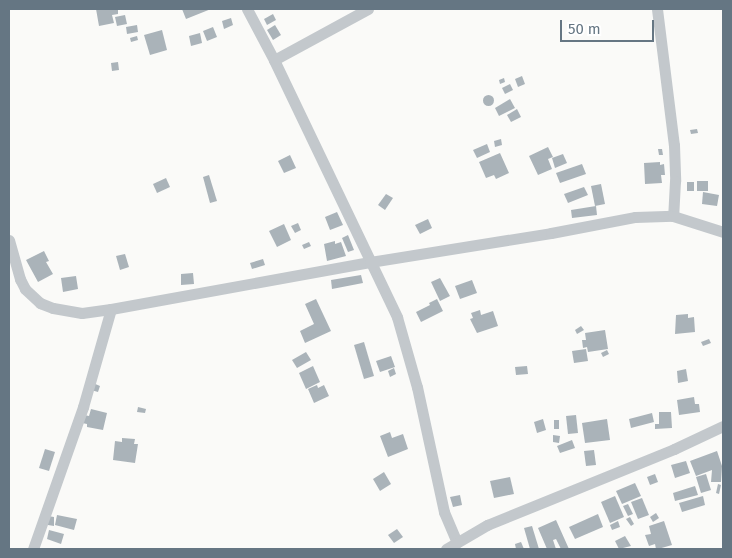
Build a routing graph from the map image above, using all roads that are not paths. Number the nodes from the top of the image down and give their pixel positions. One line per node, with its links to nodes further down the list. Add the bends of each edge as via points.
1 (247, 9): 4 (street)
2 (368, 9): 4 (street)
3 (657, 9): 5 (street, via 674,145)
4 (274, 60): 8 (street)
5 (672, 216): 6 (street); 8 (street, via 636,217)
6 (723, 232)
7 (9, 240): 9 (street, via 20,279 25,289 40,303 82,313)
8 (370, 262): 9 (street); 11 (street, via 397,318 409,354 444,512)
9 (111, 309): 12 (street, via 83,407)
10 (723, 426): 11 (street, via 495,522)
11 (457, 542): 13 (street)
12 (34, 549)
13 (446, 549)

